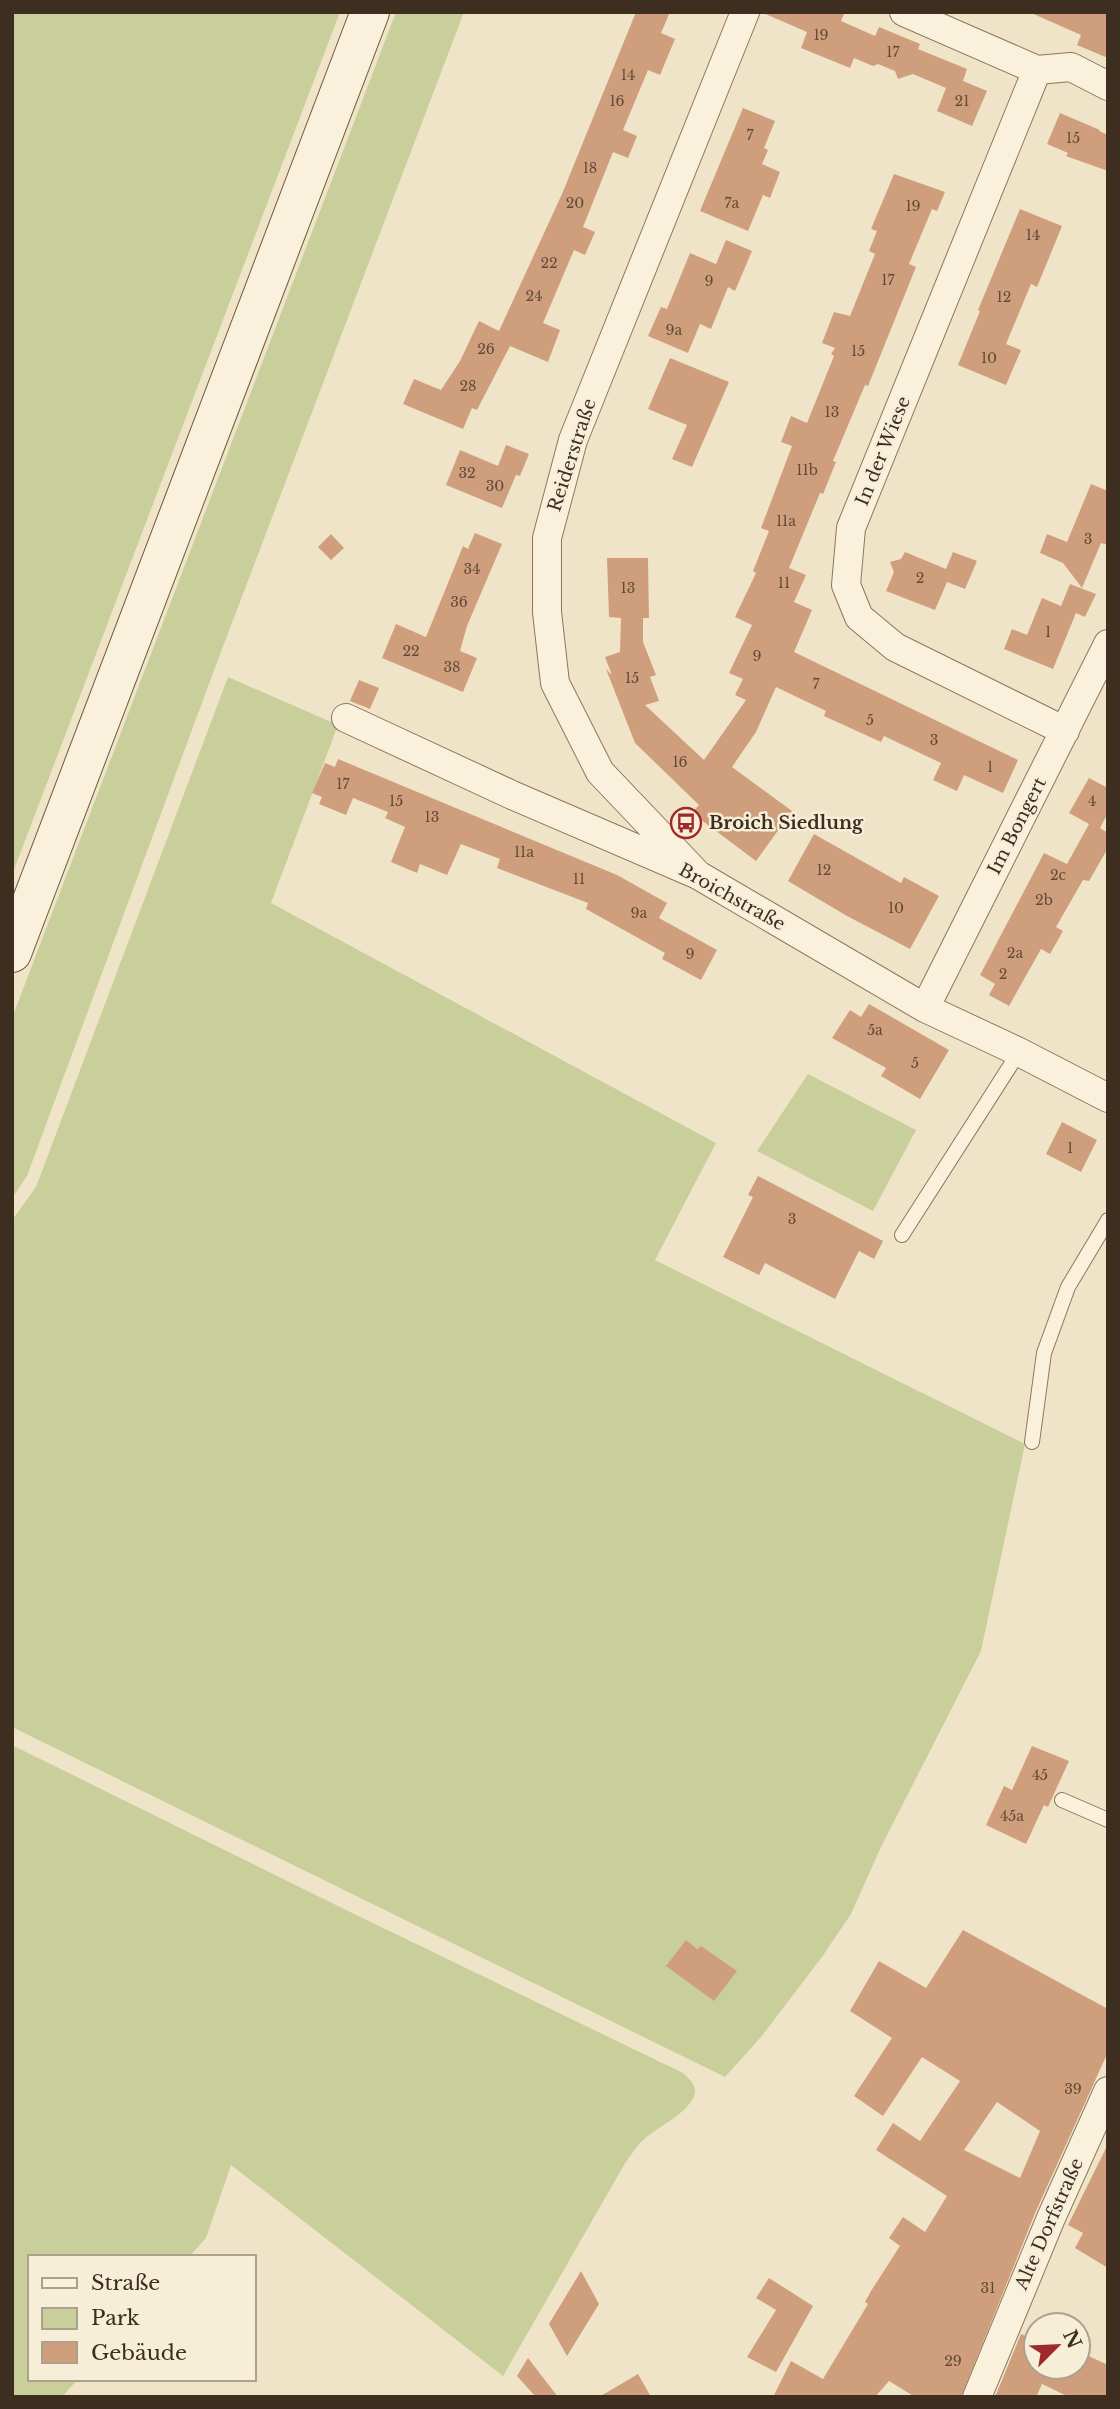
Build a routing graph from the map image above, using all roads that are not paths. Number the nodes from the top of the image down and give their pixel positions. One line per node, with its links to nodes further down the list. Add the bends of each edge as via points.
1 (370, 12): 10 (main road)
2 (745, 12): 9 (street, Reiderstraße, via 573,440 547,538 547,612 555,683 600,772)
3 (904, 12): 4 (street)
4 (1037, 70): 5 (street, via 1071,67); 8 (street, In der Wiese, via 851,528 846,584 859,617 895,647)
5 (1108, 86)
6 (1108, 644): 8 (street, Im Bongert)
7 (346, 718): 9 (street, Broichstraße, via 512,796)
8 (1065, 730): 11 (street, Im Bongert)
9 (698, 875): 11 (street, Broichstraße)
10 (12, 953)
11 (925, 1008): 12 (street, Broichstraße)
12 (1019, 1052): 13 (street, Broichstraße); 15 (lane)
13 (1108, 1098)
14 (1108, 1220): 16 (lane, via 1068,1287 1044,1353)
15 (902, 1236)
16 (1032, 1442)
17 (1062, 1800): 18 (lane)
18 (1108, 1820)
19 (1108, 2091): 20 (street, Alte Dorfstraße)
20 (977, 2397)

